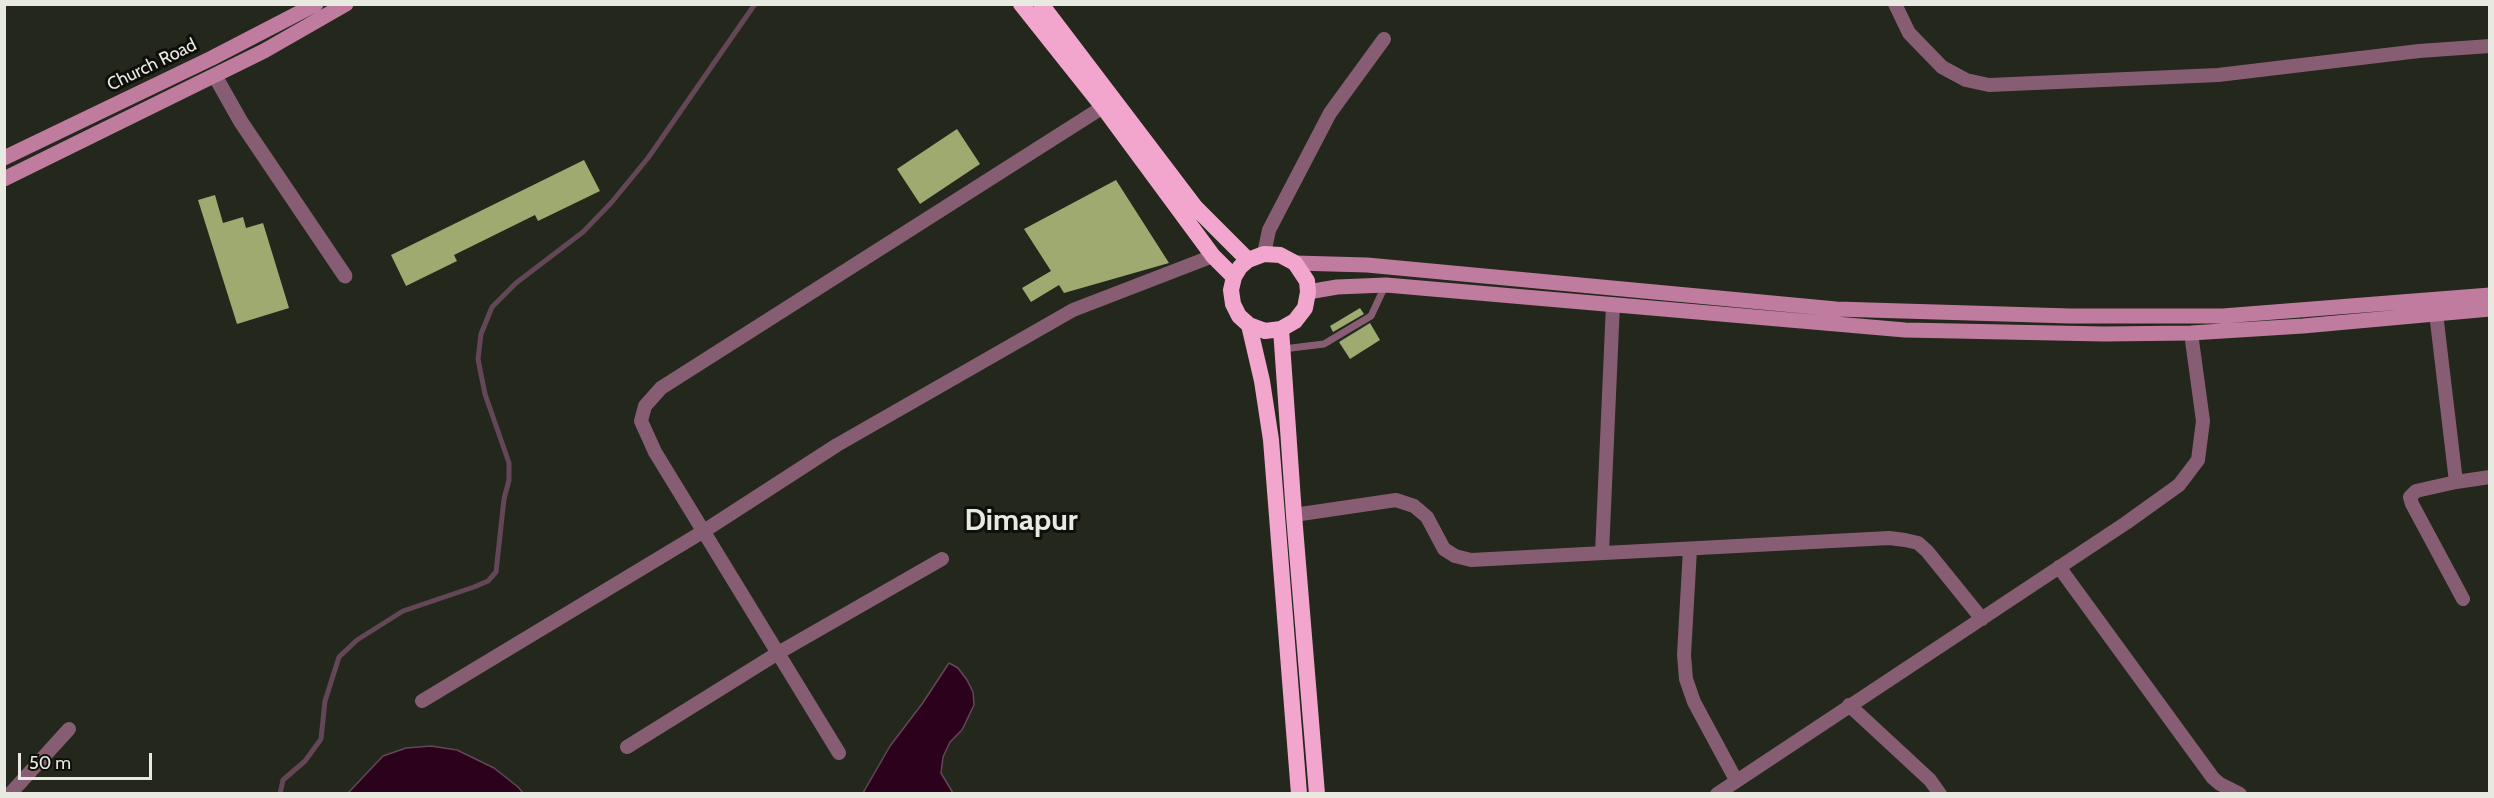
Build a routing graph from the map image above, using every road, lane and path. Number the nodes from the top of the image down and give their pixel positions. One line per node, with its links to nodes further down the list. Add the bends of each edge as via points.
1 (315, 4): 10 (main road, Church Road)
2 (346, 4): 8 (main road)
3 (1021, 4): 9 (highway)
4 (1041, 4): 13 (highway, via 1197,208)
5 (1895, 4): 7 (street, via 1909,33 1941,67 1966,80 1989,85 2218,75)
6 (1384, 39): 13 (street, via 1330,112)
7 (2490, 46)
8 (214, 76): 11 (main road); 15 (street)
9 (1103, 107): 12 (highway); 30 (street, via 662,388 645,406 641,421 655,452)
10 (4, 158)
11 (4, 179)
12 (1214, 256): 16 (highway); 30 (street, via 1073,310 837,445)
13 (1256, 257): 14 (highway, via 1281,255); 16 (highway, via 1240,267)
14 (1295, 263): 18 (highway, via 1307,281); 19 (main road, via 1367,265 1836,309 2059,316 2223,316)
15 (345, 276)
16 (1234, 277): 23 (highway, via 1233,304)
17 (1386, 285): 18 (main road); 20 (main road); 26 (lane, via 1371,316 1324,344)
18 (1308, 292): 24 (highway, via 1305,308 1295,321)
19 (2490, 295)
20 (1613, 304): 25 (main road, via 1905,330); 32 (street)
21 (2490, 309): 22 (main road)
22 (2436, 313): 25 (main road); 28 (street)
23 (1250, 325): 24 (highway, via 1265,331); 45 (highway, via 1271,440)
24 (1281, 329): 26 (highway)
25 (2191, 333): 34 (street, via 2203,421 2198,460 2179,484)
26 (1282, 349): 29 (highway)
27 (2490, 477): 28 (street)
28 (2456, 482): 35 (street, via 2416,491 2410,497)
29 (1294, 515): 32 (street, via 1396,500 1414,506 1427,517 1444,549 1455,556 1471,560); 46 (highway)
30 (704, 531): 37 (street); 38 (street)
31 (1690, 549): 32 (street); 36 (street, via 1889,538 1918,543); 43 (street, via 1686,679 1694,702)
32 (1602, 552)
33 (942, 559): 37 (street)
34 (2059, 567): 36 (street); 49 (street, via 2213,778)
35 (2463, 599)
36 (1982, 619): 39 (street)
37 (778, 653): 41 (street); 42 (street)
38 (422, 701)
39 (1849, 705): 43 (street); 48 (street, via 1930,780)
40 (69, 729): 44 (street)
41 (627, 747)
42 (839, 753)
43 (1736, 780): 47 (street)
44 (10, 794)
45 (1299, 794)
46 (1317, 794)
47 (1717, 794)
48 (1940, 794)
49 (2240, 794)

